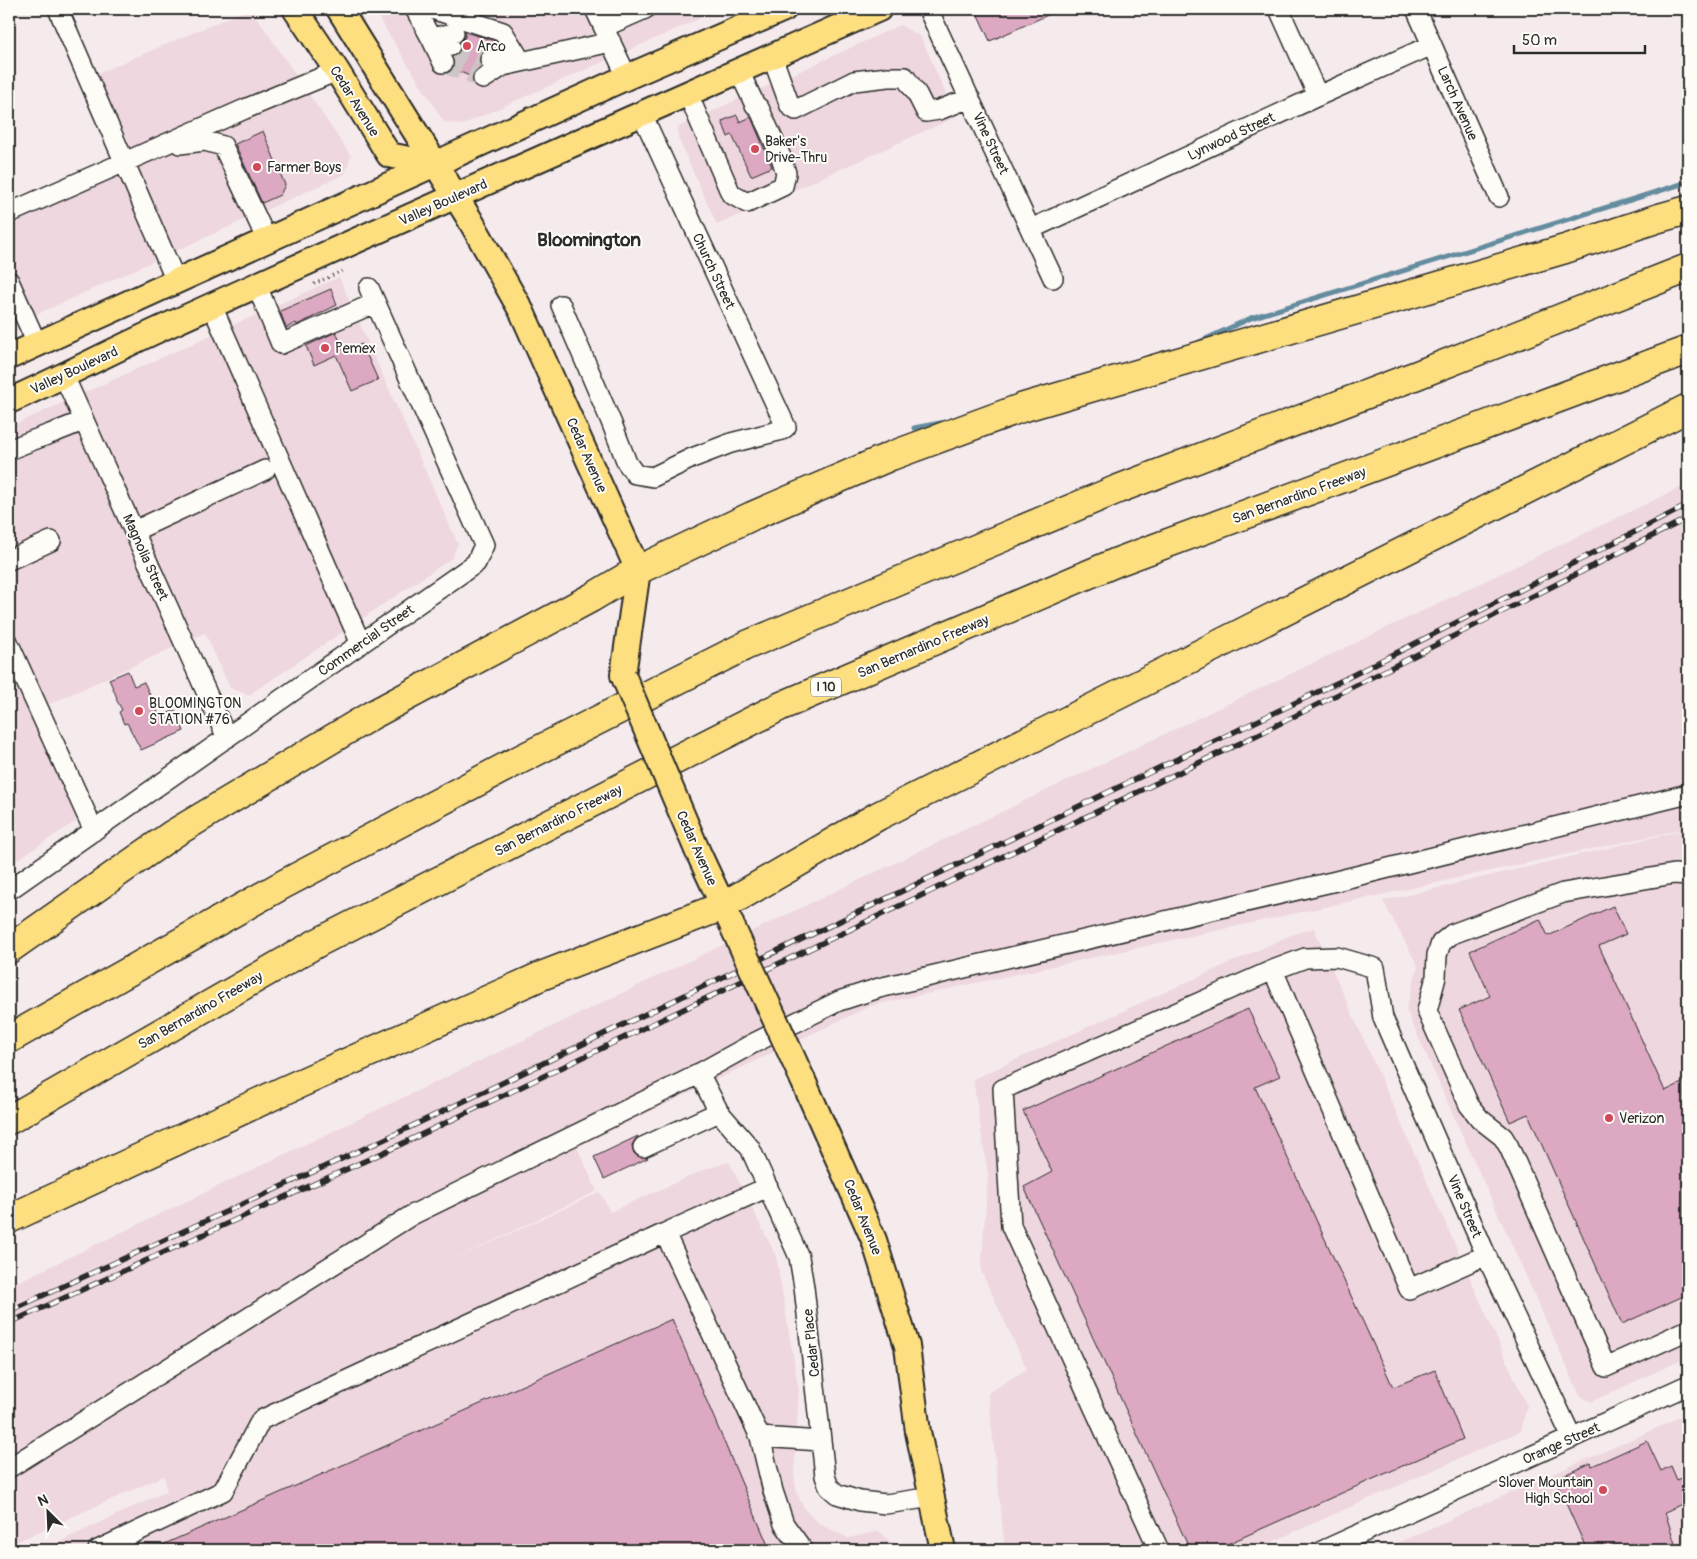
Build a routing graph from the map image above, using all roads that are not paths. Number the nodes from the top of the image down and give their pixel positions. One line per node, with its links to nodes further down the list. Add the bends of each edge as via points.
1 (58, 9): 30 (street)
2 (295, 9): 21 (main road, Cedar Avenue)
3 (339, 9): 31 (main road, Cedar Avenue)
4 (415, 9): 15 (street)
5 (432, 9): 19 (street, via 503,32)
6 (595, 9): 14 (street)
7 (645, 9): 14 (street)
8 (784, 9): 13 (main road)
9 (879, 9): 18 (main road, Valley Boulevard)
10 (928, 9): 27 (street, Vine Street)
11 (1279, 9): 26 (street)
12 (1416, 9): 17 (street, Larch Avenue)
13 (759, 14): 23 (main road)
14 (612, 25): 19 (street); 23 (street)
15 (431, 38): 16 (street); 20 (street)
16 (452, 39)
17 (1432, 45): 26 (street, Lynwood Street); 33 (street, Larch Avenue)
18 (772, 56): 22 (main road, Valley Boulevard); 27 (street, via 790,106 796,110 854,81 888,77 905,77 926,112)
19 (502, 59): 24 (street)
20 (443, 64)
21 (337, 71): 29 (street); 31 (main road, Cedar Avenue, via 388,155)
22 (739, 71): 25 (main road, Valley Boulevard); 25 (street, via 773,138 786,173 783,186 746,203 731,194)
23 (628, 77): 31 (main road)
24 (483, 79)
25 (688, 94): 28 (main road, Valley Boulevard)
26 (1318, 96): 36 (street, Lynwood Street)
27 (970, 98): 36 (street, Vine Street)
28 (642, 114): 32 (main road, Valley Boulevard); 43 (street, Church Street, via 786,427 730,443 652,477 635,474 627,463)
29 (169, 142): 30 (street); 37 (street, via 184,145 205,140 223,146)
30 (125, 161): 35 (street); 41 (street)
31 (434, 164): 32 (main road, Cedar Avenue); 37 (main road)
32 (455, 196): 42 (main road, Valley Boulevard); 57 (main road, Cedar Avenue, via 522,312)
33 (1499, 197)
34 (1688, 210): 57 (highway, via 1021,408 891,456)
35 (9, 212)
36 (1031, 229): 39 (street, Vine Street)
37 (267, 240): 41 (main road)
38 (1688, 268): 68 (highway, via 1118,489 747,645 284,884)
39 (1053, 278)
40 (9, 281): 45 (street)
41 (176, 281): 45 (main road)
42 (256, 286): 44 (main road, Valley Boulevard); 59 (street, Commercial Street, via 281,344 372,296 484,545 476,563)
43 (562, 305)
44 (212, 306): 48 (main road, Valley Boulevard); 59 (street)
45 (37, 344): 47 (main road)
46 (1688, 350): 71 (highway, San Bernardino Freeway / I 10, via 1118,562 779,707 317,943)
47 (9, 357)
48 (64, 376): 49 (main road, Valley Boulevard); 51 (street, Magnolia Street)
49 (9, 401)
50 (1688, 408): 65 (highway, via 878,816)
51 (84, 420): 52 (street); 54 (street, Magnolia Street)
52 (17, 446)
53 (265, 470): 54 (street)
54 (134, 531): 60 (street, Magnolia Street)
55 (51, 541): 56 (street)
56 (9, 560)
57 (638, 570): 65 (main road, Cedar Avenue, bridge, via 624,675); 66 (highway, via 372,715 181,829)
58 (9, 644): 62 (street)
59 (361, 644): 60 (street, Commercial Street)
60 (227, 738): 62 (street, Commercial Street)
61 (1688, 794): 69 (street, via 879,988 839,1001)
62 (94, 831): 64 (street, Commercial Street)
63 (1688, 875): 77 (street, via 1674,874 1563,893 1452,934 1441,943 1437,955 1436,977 1427,1012 1469,1105 1480,1119 1503,1137 1509,1147 1606,1367)
64 (9, 890)
65 (728, 917): 74 (highway, via 532,980 283,1091); 83 (main road, Cedar Avenue, bridge, via 874,1240 905,1337 918,1432)
66 (9, 949)
67 (1273, 970): 76 (street, Vine Street, via 1305,958 1337,957 1376,968 1383,1018); 76 (street, via 1409,1290); 87 (street, via 1003,1089 1011,1226)
68 (9, 1039)
69 (699, 1073): 70 (street, Cedar Place); 82 (street, via 412,1215)
70 (718, 1112): 72 (street); 73 (street, Cedar Place, via 750,1148)
71 (9, 1120)
72 (643, 1147)
73 (768, 1187): 75 (street); 81 (street, Cedar Place, via 799,1258)
74 (9, 1219)
75 (665, 1233): 79 (street); 84 (street, via 261,1420 223,1490)
76 (1486, 1255): 80 (street, Vine Street)
77 (1688, 1330)
78 (1688, 1385): 80 (street, Orange Street)
79 (760, 1437): 81 (street); 85 (street, via 784,1524)
80 (1572, 1438): 88 (street, Orange Street)
81 (822, 1441): 83 (street, Cedar Place, via 825,1476 829,1487 837,1494 886,1504)
82 (9, 1468)
83 (932, 1497): 86 (main road, Cedar Avenue)
84 (98, 1550)
85 (803, 1550)
86 (943, 1550)
87 (1159, 1550)
88 (1324, 1550)

